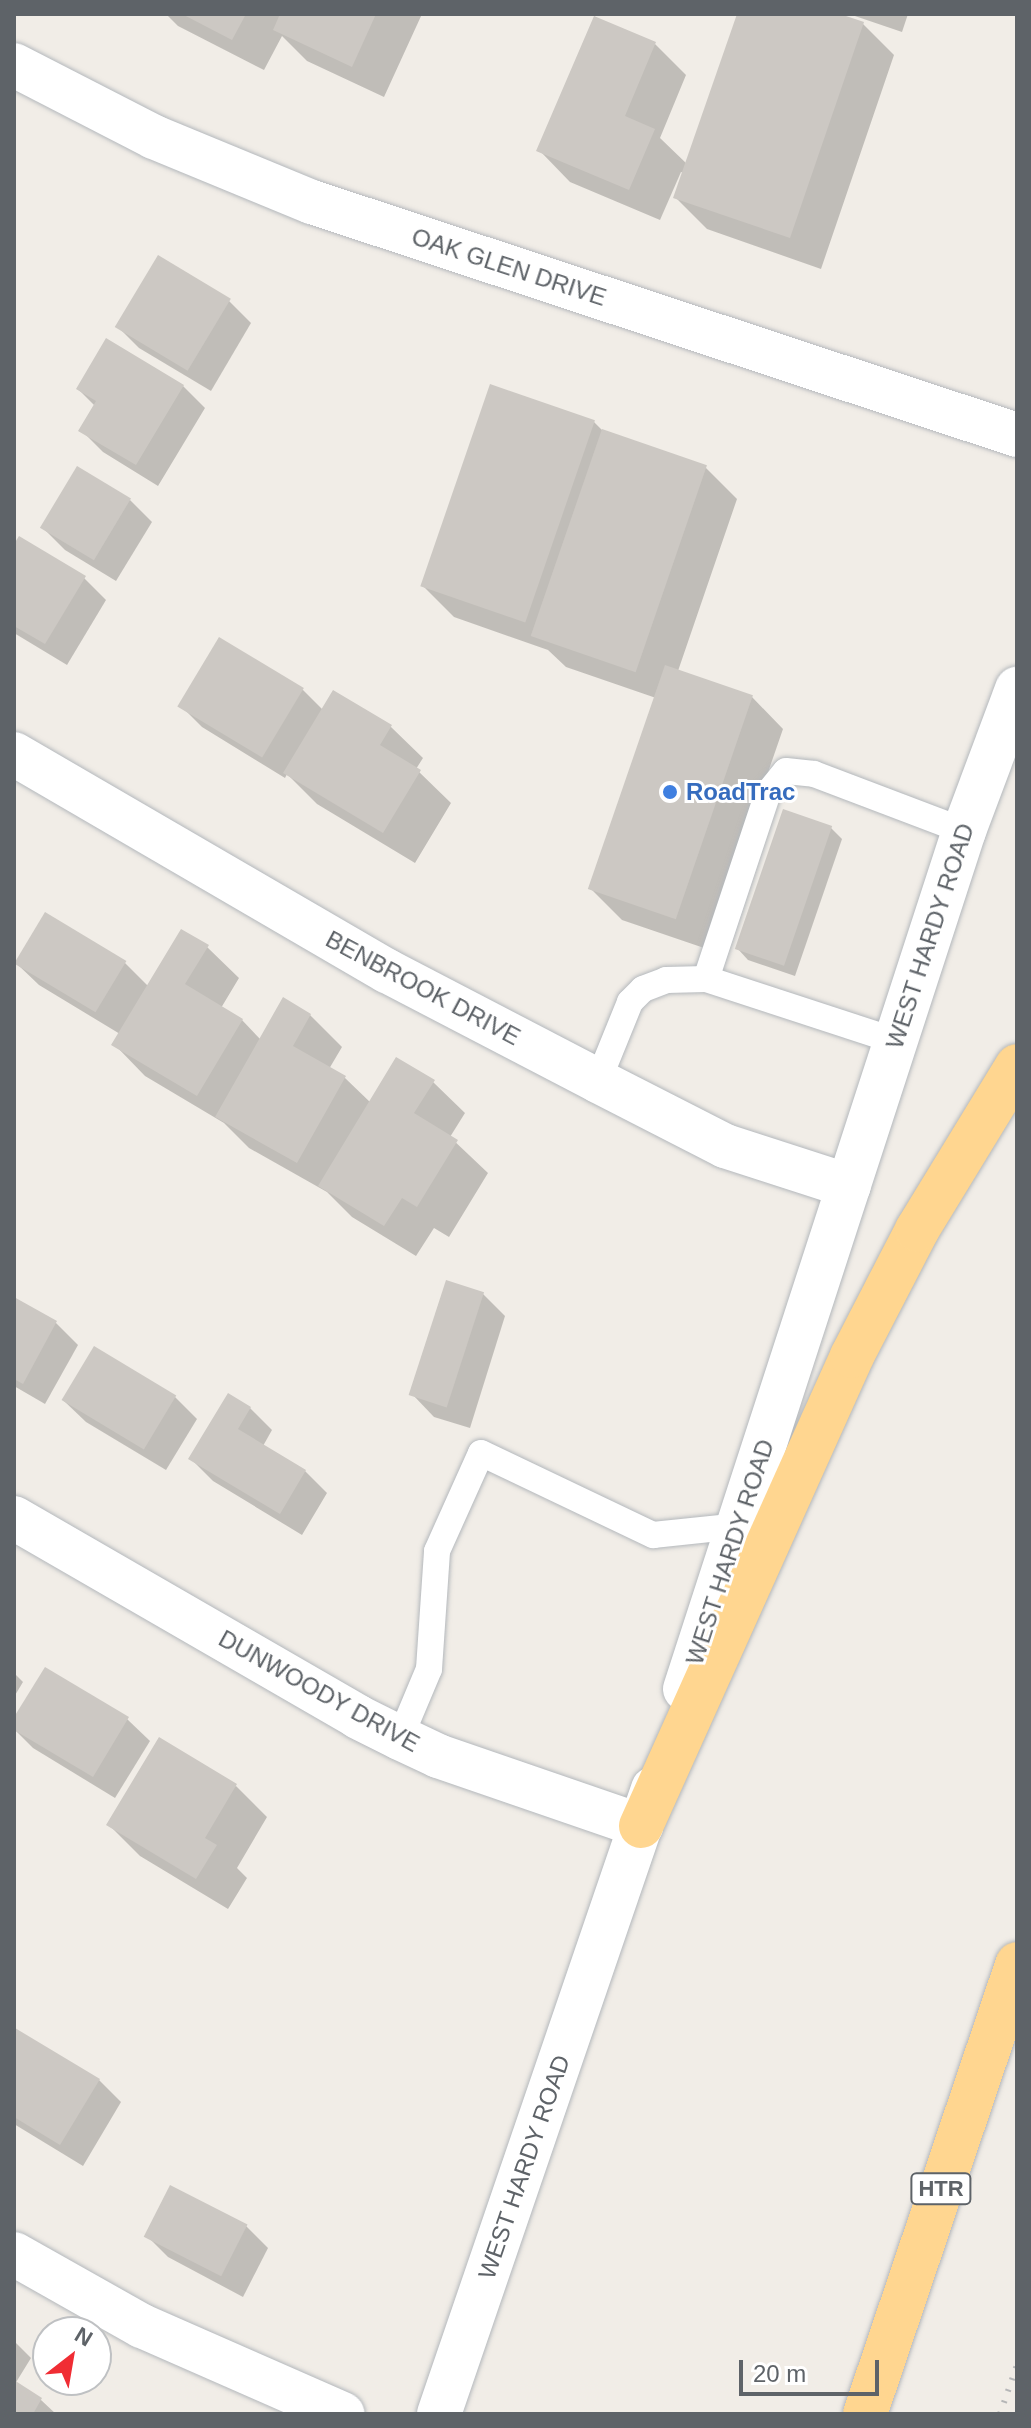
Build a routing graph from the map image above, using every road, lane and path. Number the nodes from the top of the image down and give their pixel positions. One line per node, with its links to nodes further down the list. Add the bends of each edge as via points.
1 (14, 65): 2 (street, OAK GLEN DRIVE, via 154,137 312,202)
2 (1017, 435)
3 (1017, 689): 5 (street, WEST HARDY ROAD)
4 (14, 754): 9 (street, BENBROOK DRIVE, via 387,971)
5 (964, 831): 6 (lane, via 814,774 786,771 768,793); 7 (street, WEST HARDY ROAD)
6 (706, 979): 7 (lane); 9 (lane, via 666,980 643,989 630,1002)
7 (896, 1041): 10 (street, WEST HARDY ROAD)
8 (1017, 1066): 14 (highway, via 917,1230 852,1356)
9 (598, 1081): 10 (street, BENBROOK DRIVE, via 725,1146)
10 (849, 1186): 12 (street, WEST HARDY ROAD)
11 (14, 1518): 13 (street, DUNWOODY DRIVE)
12 (738, 1526): 13 (lane, via 653,1535 481,1453 437,1551 429,1669); 14 (street, WEST HARDY ROAD)
13 (400, 1738): 14 (street, DUNWOODY DRIVE)
14 (641, 1826): 18 (street, WEST HARDY ROAD)
15 (1017, 1964): 19 (highway, HTR)
16 (14, 2254): 17 (street, via 142,2326)
17 (342, 2414)
18 (439, 2414)
19 (865, 2414)

